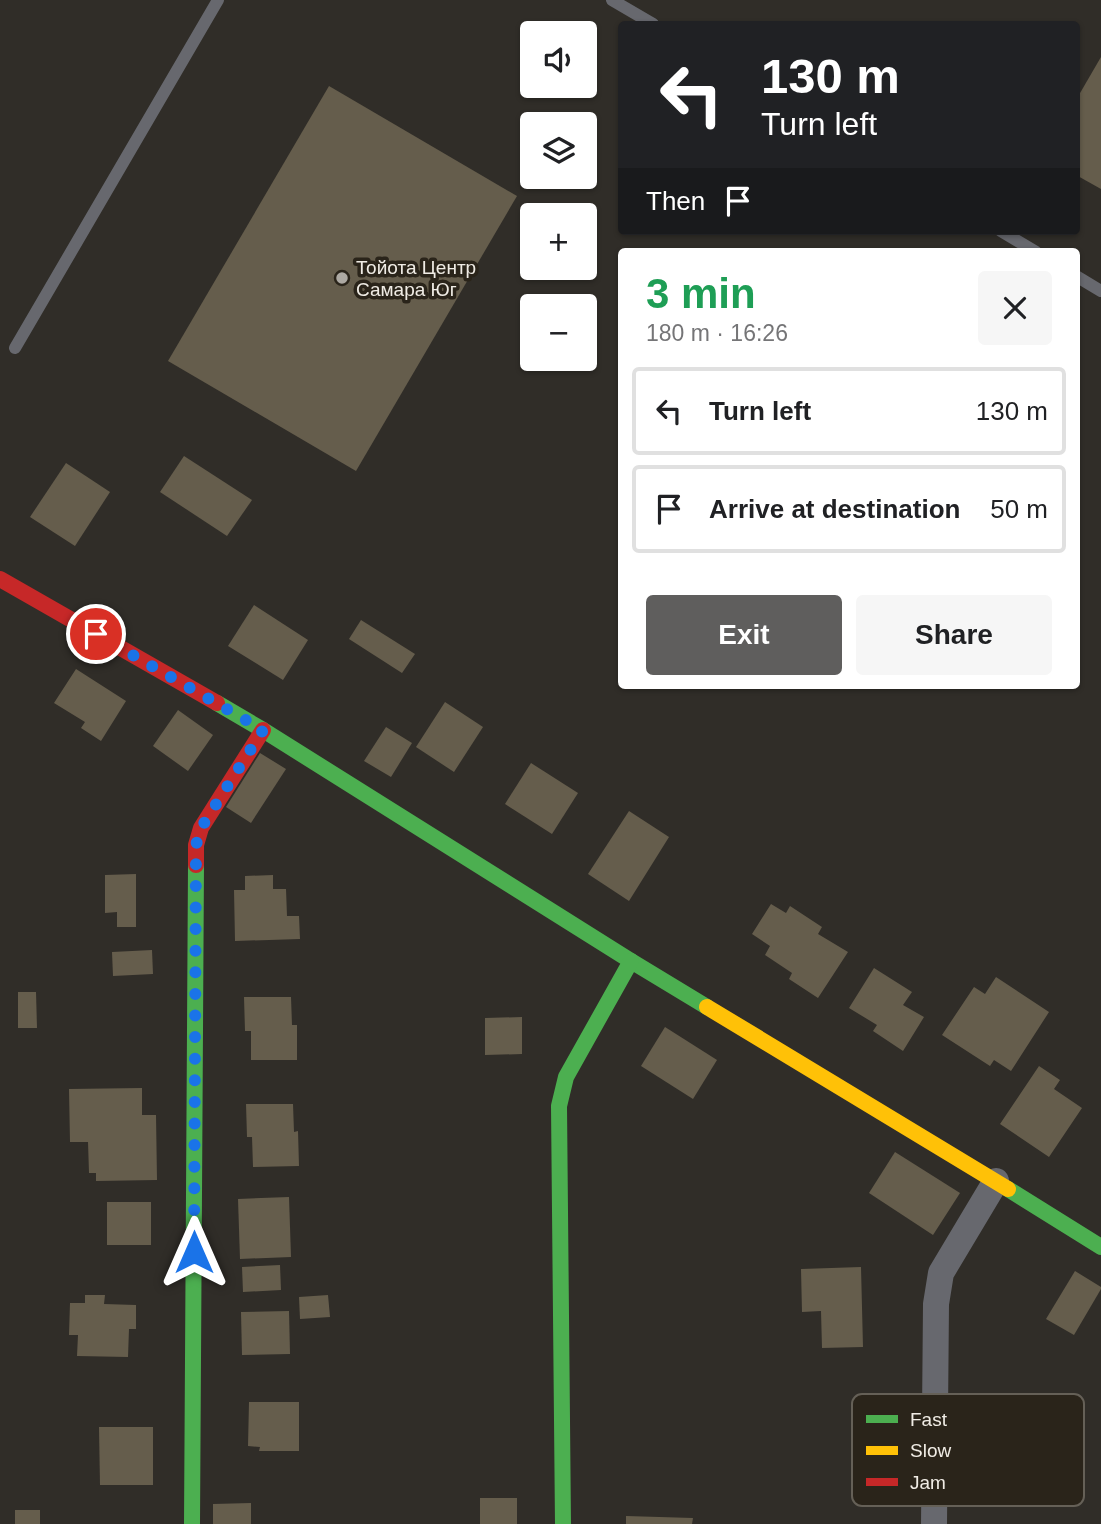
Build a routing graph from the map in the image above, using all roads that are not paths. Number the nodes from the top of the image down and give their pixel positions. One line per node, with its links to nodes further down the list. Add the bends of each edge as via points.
1 (218, 0): 8 (lane)
2 (612, 0): 3 (lane)
3 (648, 21)
4 (1008, 235): 5 (lane)
5 (1029, 248)
6 (1080, 278): 7 (lane)
7 (1101, 290)
8 (15, 348)
9 (0, 579): 10 (street)
10 (263, 730): 11 (street); 16 (street, via 201,828 196,845)
11 (631, 961): 12 (street); 17 (street, via 566,1077 559,1106)
12 (996, 1181): 13 (street); 14 (street, via 941,1273 936,1304)
13 (1101, 1247)
14 (935, 1394)
15 (934, 1506): 18 (street)
16 (192, 1524)
17 (563, 1524)
18 (934, 1524)

